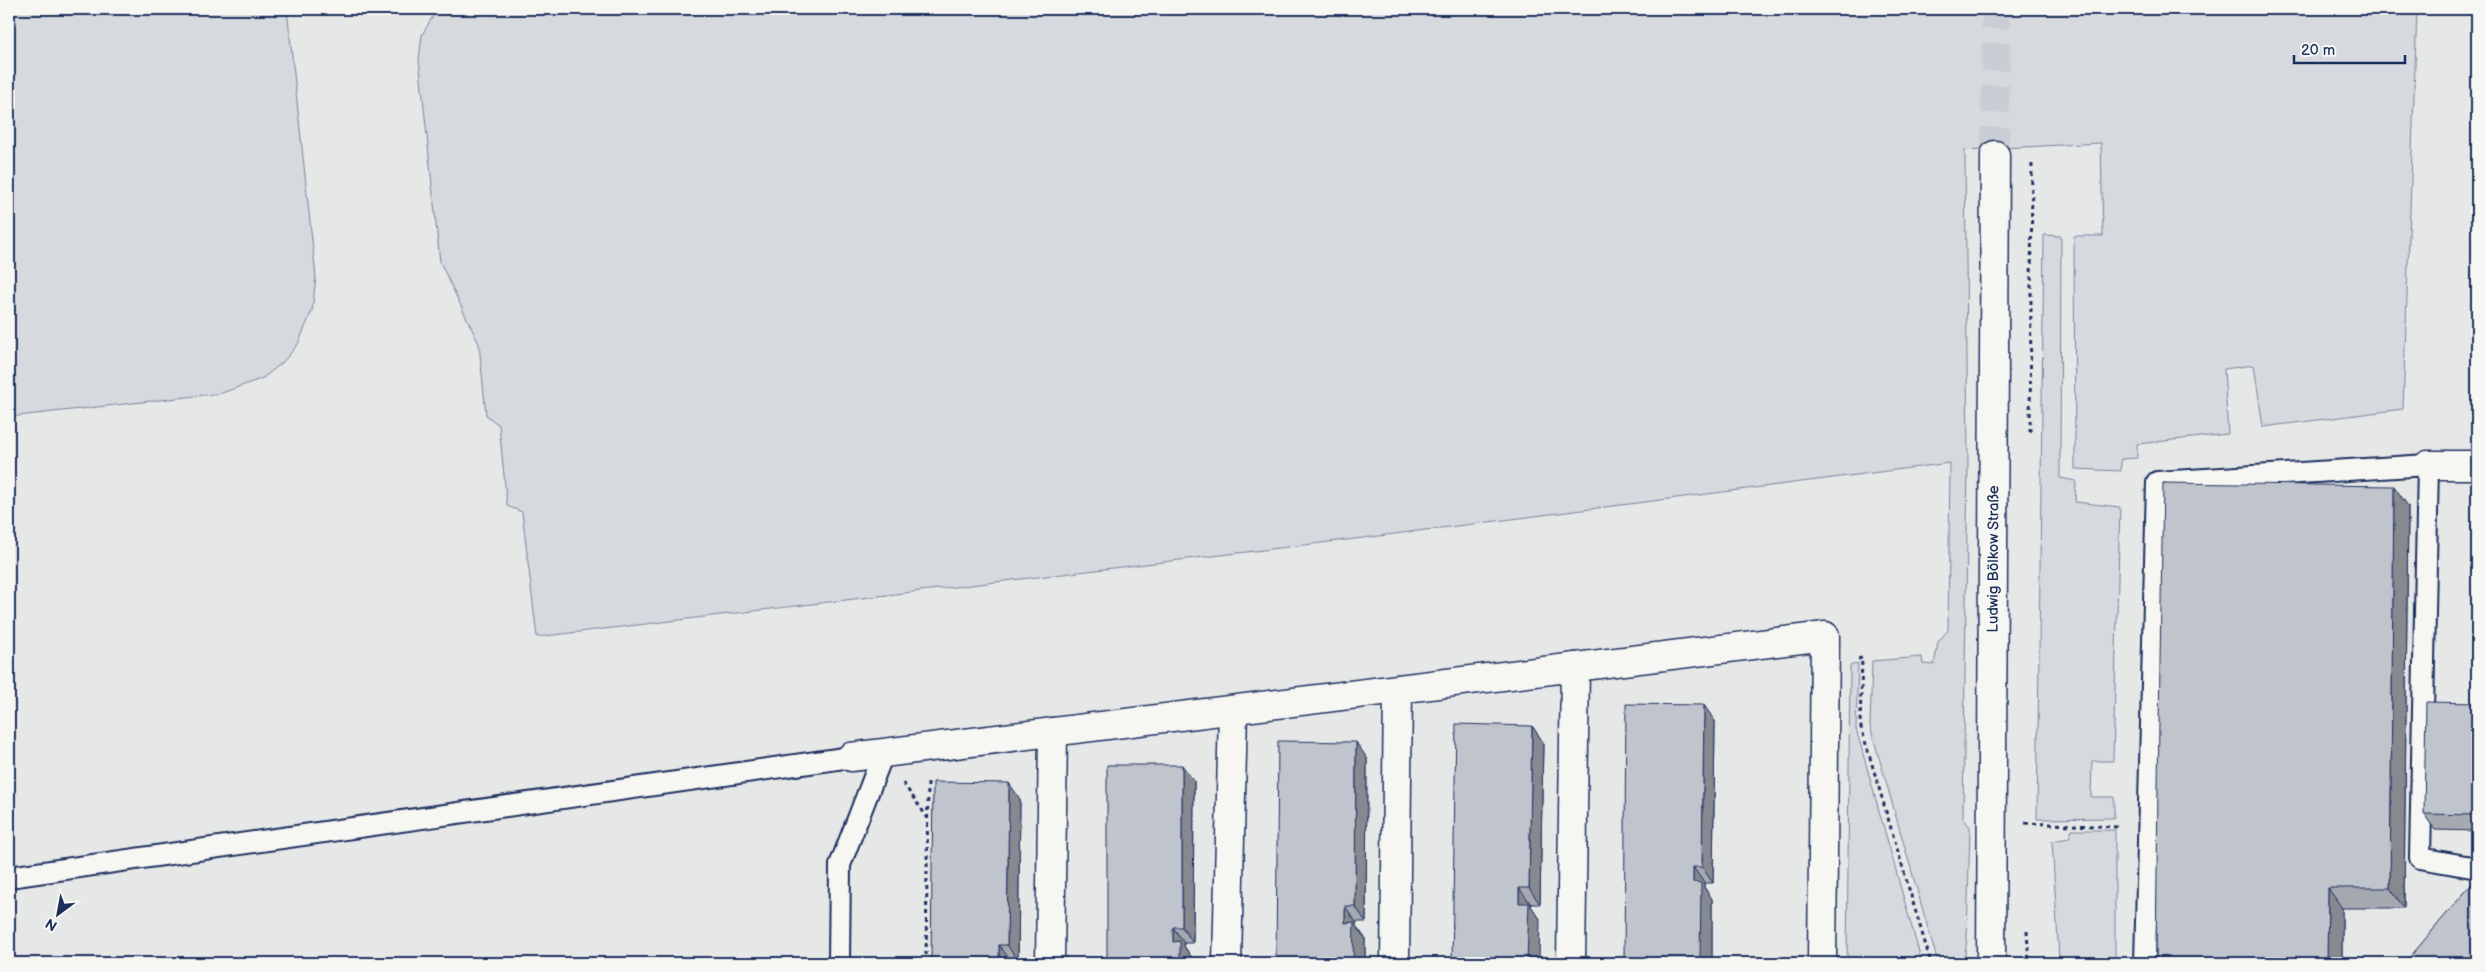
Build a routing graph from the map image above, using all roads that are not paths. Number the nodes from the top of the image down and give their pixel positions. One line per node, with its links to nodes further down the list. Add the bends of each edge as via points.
1 (1995, 155): 18 (street, Ludwig Bölkow Straße)
2 (2428, 465): 3 (street); 10 (lane, via 2420,858); 19 (lane, via 2157,482)
3 (2477, 465)
4 (1575, 667): 5 (street); 16 (street); 17 (street, via 1825,636)
5 (1398, 689): 6 (street); 15 (street)
6 (1233, 710): 7 (street); 14 (street)
7 (1053, 732): 8 (street); 13 (street)
8 (883, 754): 9 (street); 12 (lane, via 840,864)
9 (852, 757): 11 (lane)
10 (2477, 868)
11 (9, 877)
12 (839, 963)
13 (1050, 963)
14 (1227, 963)
15 (1395, 963)
16 (1571, 963)
17 (1822, 963)
18 (1992, 963)
19 (2145, 963)

